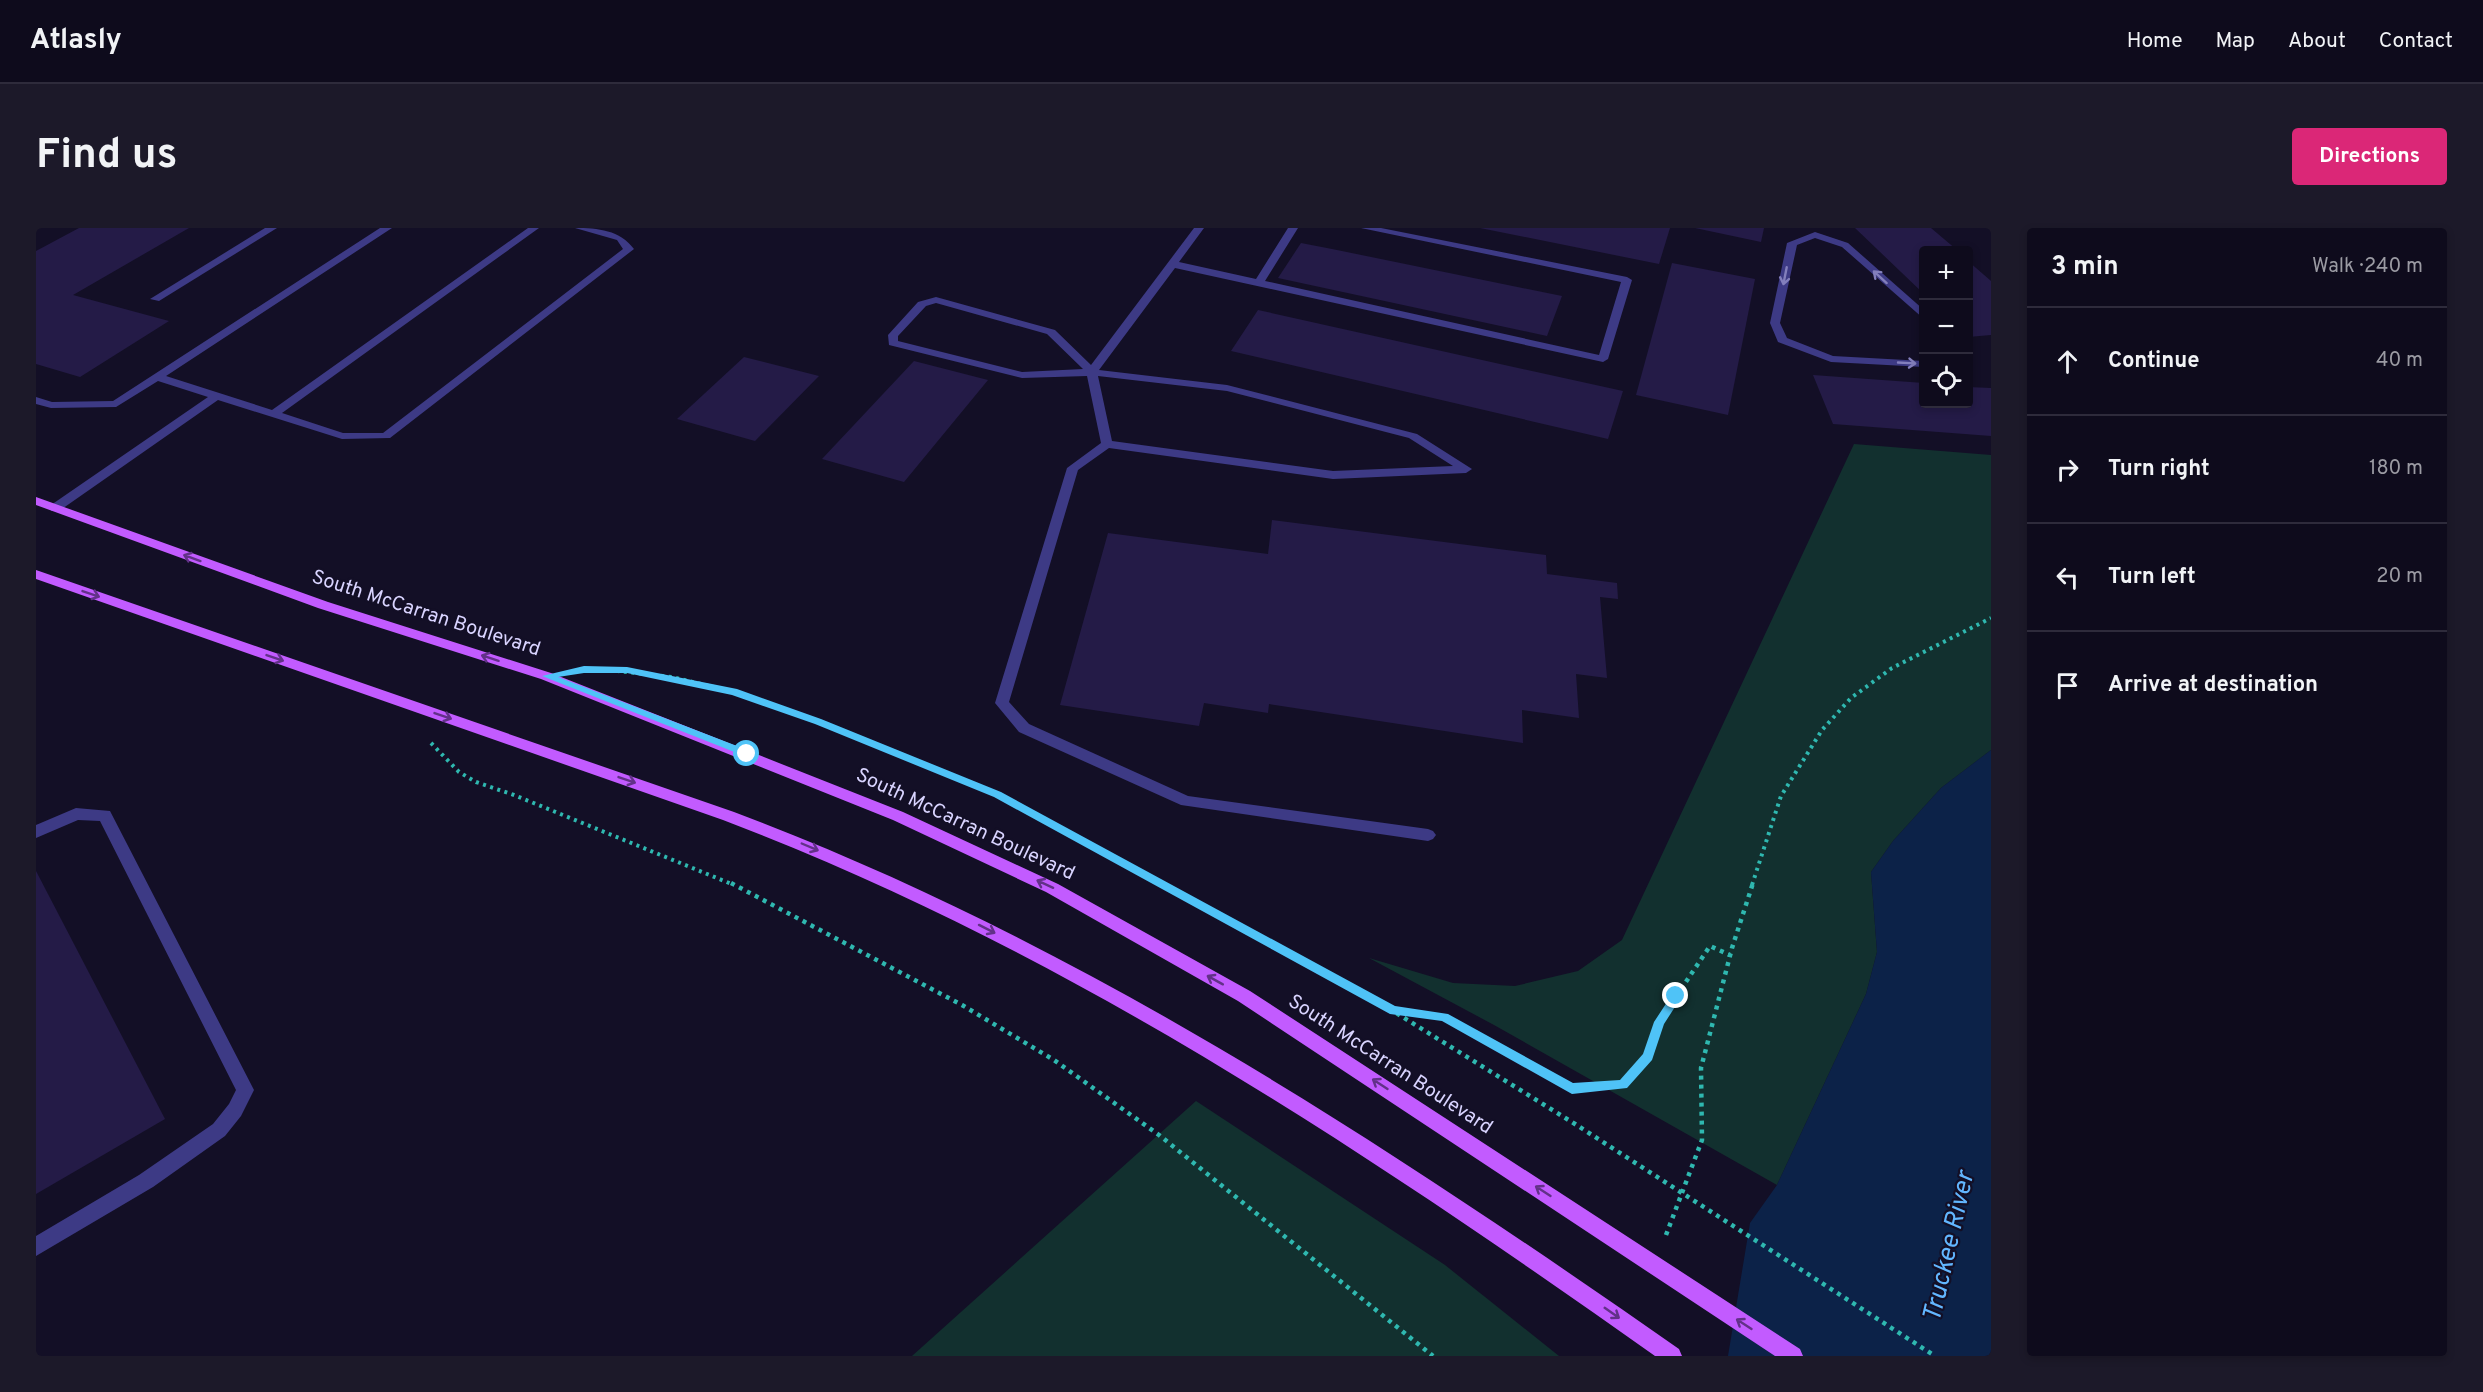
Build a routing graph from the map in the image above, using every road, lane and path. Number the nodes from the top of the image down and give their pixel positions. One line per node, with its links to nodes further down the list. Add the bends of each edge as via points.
1 (272, 228): 11 (street)
2 (387, 228): 15 (street)
3 (534, 228): 18 (street)
4 (1199, 228): 9 (street)
5 (1293, 228): 10 (street)
6 (1366, 228): 10 (street, via 1627,280 1603,359)
7 (588, 229): 18 (street, via 620,238 628,249 386,436 342,436)
8 (1813, 231): 12 (street, one-way to 8, via 1845,245); 13 (street, one-way to 13, via 1792,243 1776,323 1782,340 1831,359)
9 (1172, 264): 10 (street); 14 (street)
10 (1259, 283)
11 (155, 299)
12 (1919, 312)
13 (1919, 364)
14 (1092, 372): 14 (street, via 1022,375 892,343 893,335 922,304 936,300 1051,332); 19 (street); 19 (street, via 1227,388 1413,436 1466,469 1333,475)
15 (157, 377): 16 (street); 17 (street, via 116,404 51,405)
16 (215, 397): 18 (street); 21 (street)
17 (36, 400)
18 (275, 413)
19 (1107, 444): 27 (street, via 1073,468 1002,703 1024,728 1185,801)
20 (36, 501): 21 (main road, South McCarran Boulevard)
21 (55, 508): 34 (main road, South McCarran Boulevard, one-way to 21, via 1244,996 1052,888 898,816 546,676 323,605)
22 (36, 574): 33 (main road, one-way to 33, via 685,800 801,843 914,892 1150,1016 1485,1224)
23 (1991, 618): 28 (path, via 1892,668 1851,698 1822,730 1781,796)
24 (606, 670): 29 (path, via 660,675 734,692 997,794)
25 (425, 737): 32 (path, via 462,777 477,785 514,795 745,889 962,1005 1054,1060 1159,1135)
26 (36, 832): 31 (street, via 76,814 105,815 245,1090 219,1130 146,1181)
27 (1428, 835)
28 (1731, 955): 29 (path, via 1710,946 1659,1022 1648,1057 1623,1085 1572,1089 1444,1017); 30 (path, via 1701,1068 1702,1140)
29 (1394, 1011): 35 (path)
30 (1665, 1239)
31 (36, 1247)
32 (1433, 1356)
33 (1672, 1356)
34 (1793, 1356)
35 (1935, 1356)

